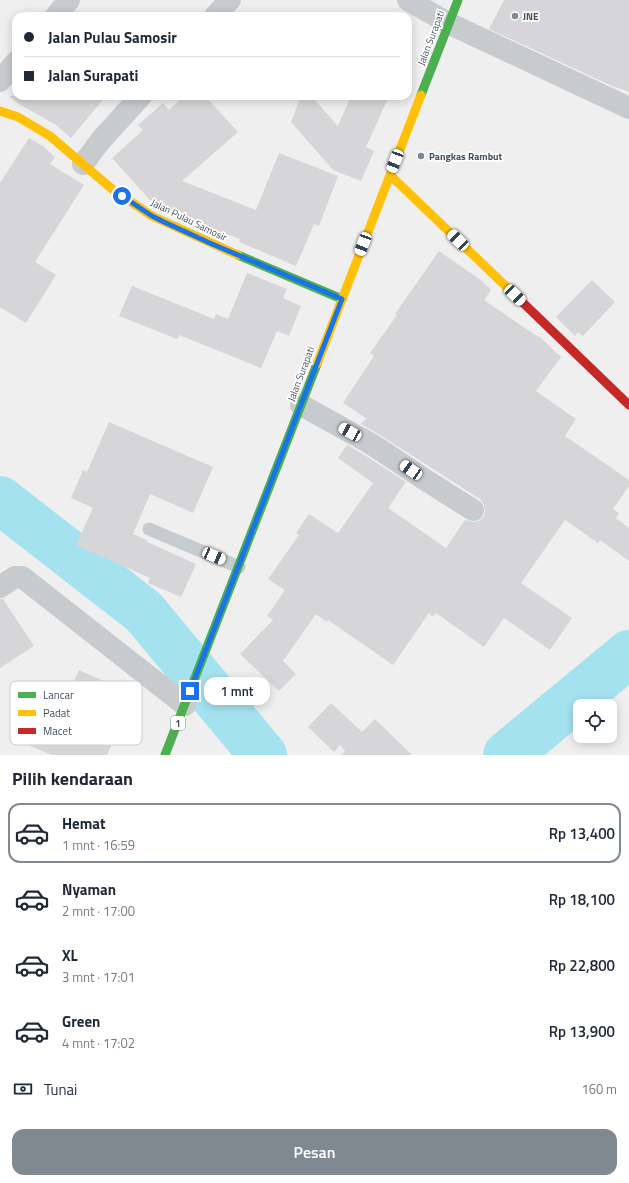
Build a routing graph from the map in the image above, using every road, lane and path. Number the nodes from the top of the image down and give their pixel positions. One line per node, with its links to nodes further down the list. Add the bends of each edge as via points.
1 (69, 0): 5 (street)
2 (230, 0): 6 (street)
3 (408, 0): 7 (street)
4 (458, 0): 7 (main road, Jalan Surapati / 1)
5 (59, 12)
6 (219, 12)
7 (448, 24): 11 (street); 14 (main road, Jalan Surapati / 1)
8 (12, 67): 9 (street)
9 (0, 81)
10 (137, 100): 13 (street, via 100,140)
11 (629, 108)
12 (0, 111): 13 (main road, Jalan Pulau Samosir, via 18,117 50,136)
13 (83, 164): 15 (main road, Jalan Pulau Samosir, via 112,189 152,216)
14 (390, 175): 15 (main road, Jalan Surapati / 1); 17 (main road)
15 (342, 299): 16 (main road, Jalan Surapati / 1)
16 (301, 405): 18 (street, via 373,445); 20 (main road, Jalan Surapati / 1)
17 (629, 405)
18 (473, 510)
19 (149, 529): 20 (lane)
20 (239, 567): 22 (main road, Jalan Surapati / 1)
21 (0, 588): 22 (street, via 15,577 22,577)
22 (188, 698): 23 (main road, Jalan Surapati / 1)
23 (165, 755)

